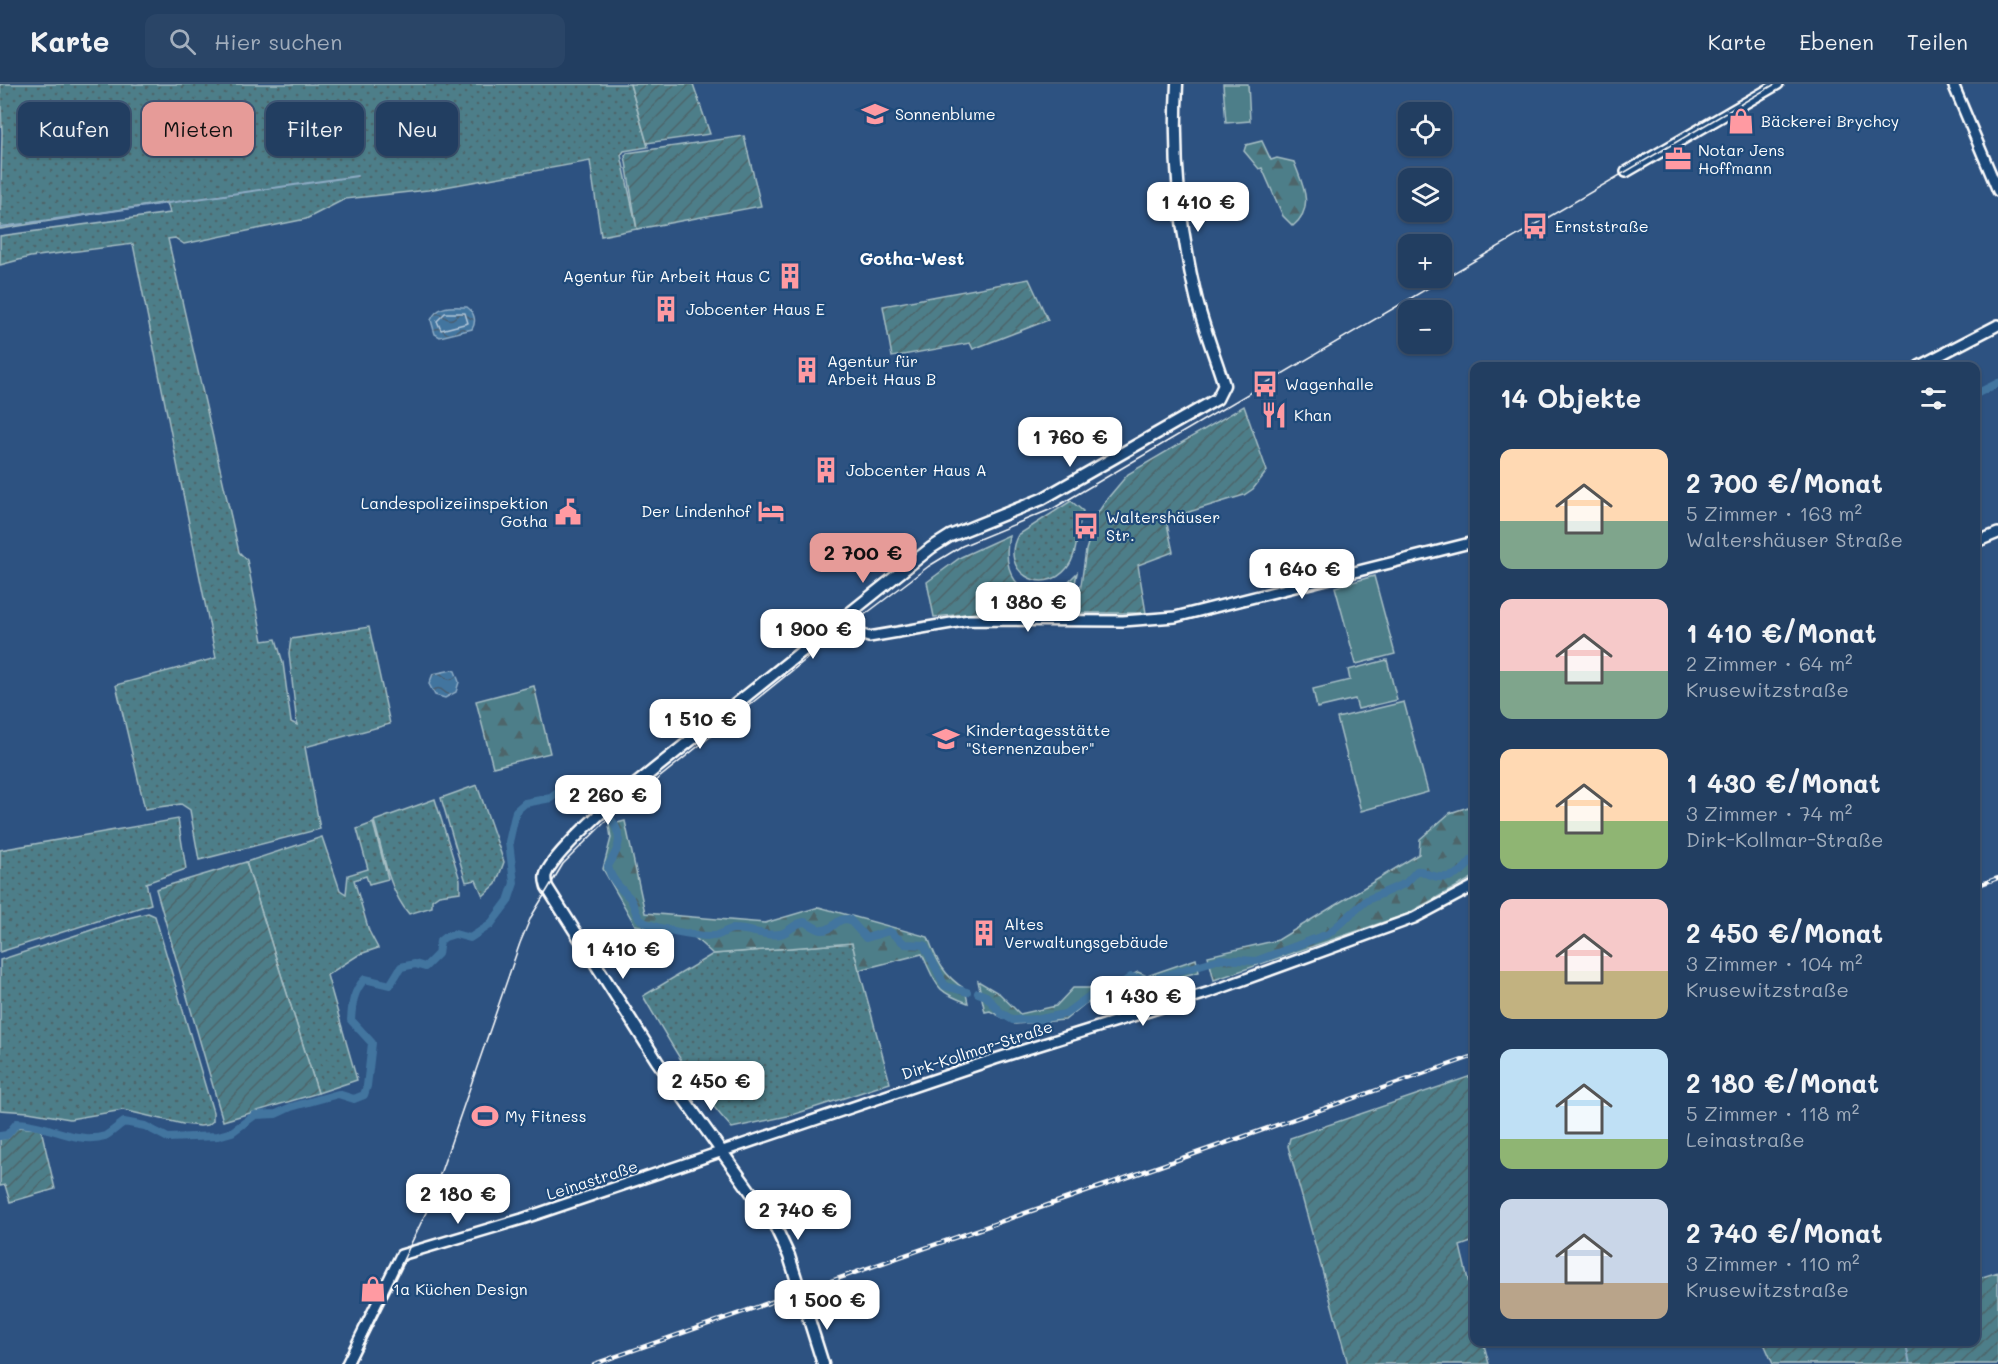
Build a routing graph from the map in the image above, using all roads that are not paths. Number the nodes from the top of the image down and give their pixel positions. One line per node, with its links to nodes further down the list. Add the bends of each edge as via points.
1 (1177, 84): 11 (main road, via 1176,158 1183,229 1197,300 1224,388 1213,402 1024,509 938,543)
2 (1778, 84): 4 (street)
3 (1953, 84): 5 (street)
4 (1626, 172)
5 (1998, 191)
6 (1998, 325): 7 (street)
7 (1927, 362)
8 (1998, 532): 9 (street)
9 (1980, 540)
10 (1470, 543): 11 (street, via 1175,616 1114,621 969,620 869,637 853,632)
11 (840, 620): 13 (main road, via 606,808 545,877 547,887 657,1061)
12 (1470, 888): 13 (street, Dirk-Kollmar-Straße, via 1423,914 1315,955)
13 (722, 1150): 14 (street, Leinastraße, via 522,1219 401,1255); 15 (main road, via 781,1237)
14 (347, 1364)
15 (823, 1364)

